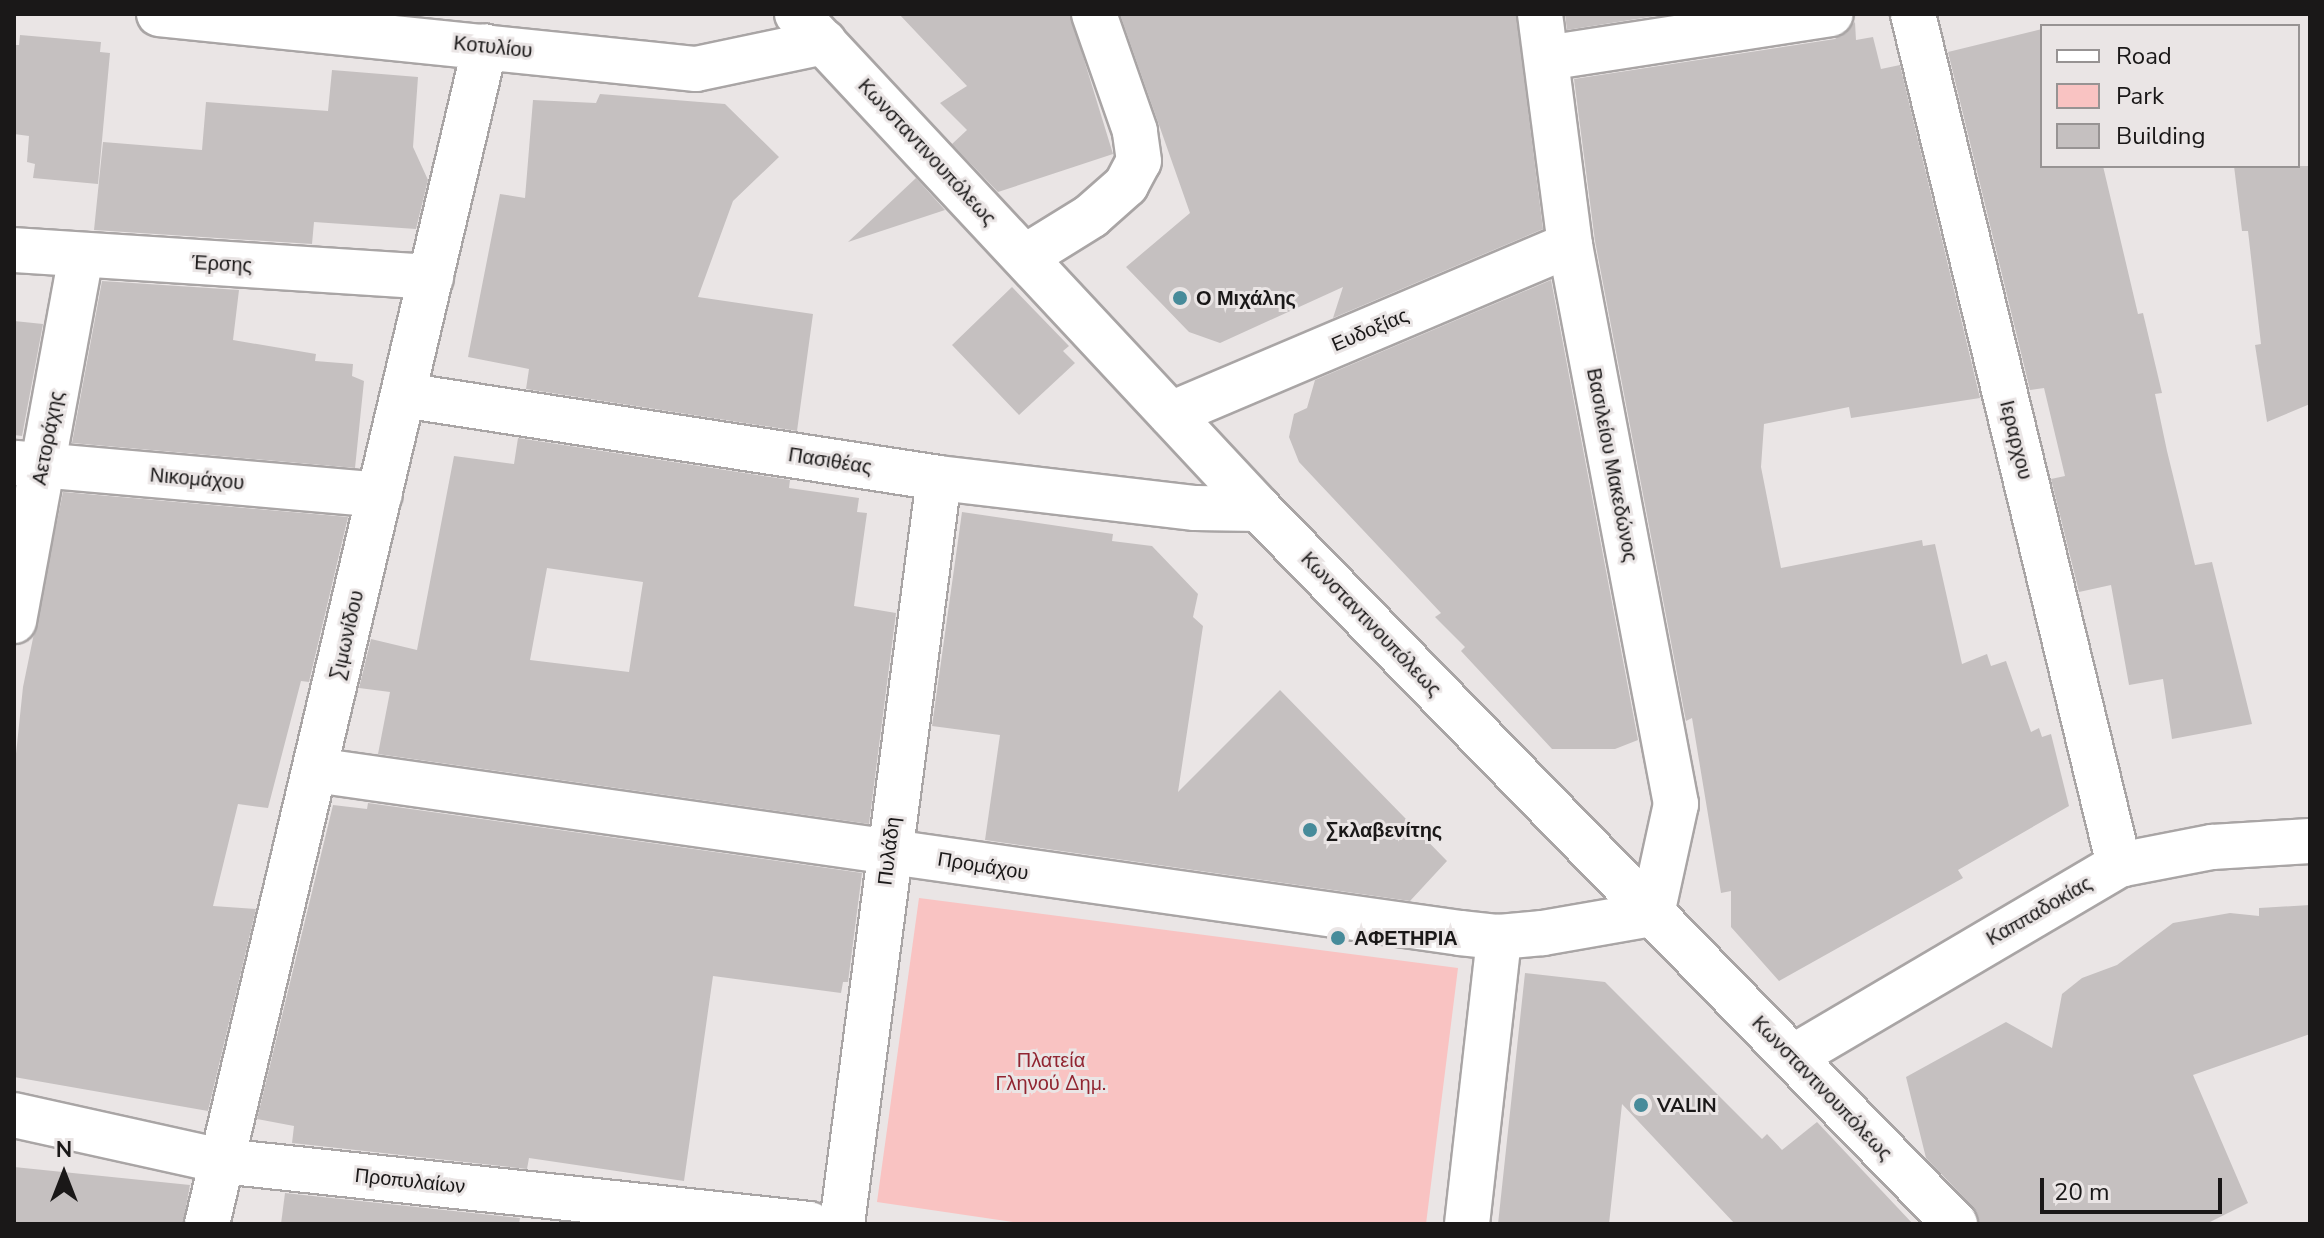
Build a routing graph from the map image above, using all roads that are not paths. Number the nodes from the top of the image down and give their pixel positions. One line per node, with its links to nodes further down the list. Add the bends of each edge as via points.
1 (159, 14): 7 (street, Κοτυλίου)
2 (1094, 14): 12 (street, via 1135,131 1139,161 1126,185 1091,216)
3 (1540, 14): 8 (street, Βασιλείου Μακεδώνος)
4 (1831, 14): 8 (street)
5 (1913, 14): 24 (street, Ιεραρχου)
6 (811, 28): 7 (street, Κοτυλίου, via 696,69); 12 (street, Κωνσταντινουπόλεως)
7 (485, 46): 13 (street, Σιμωνίδου)
8 (1547, 58): 9 (street, Βασιλείου Μακεδώνος)
9 (1570, 245): 15 (street, Ευδοξίας); 25 (street, Βασιλείου Μακεδώνος, via 1676,804)
10 (14, 250): 11 (street, Έρσης)
11 (81, 256): 13 (street, Έρσης); 16 (street, Αετοράχης)
12 (1025, 257): 15 (street, Κωνσταντινουπόλεως)
13 (431, 277): 14 (street, Σιμωνίδου)
14 (403, 395): 17 (street, Πασιθέας); 18 (street, Σιμωνίδου)
15 (1171, 414): 19 (street, Κωνσταντινουπόλεως)
16 (29, 464): 18 (street, Νικομάχου); 20 (street, Αετοράχης, via 27,532)
17 (939, 478): 19 (street, Πασιθέας, via 1195,508); 23 (street, Πυλάδη)
18 (380, 495): 21 (street, Σιμωνίδου)
19 (1259, 509): 25 (street, Κωνσταντινουπόλεως)
20 (14, 621)
21 (315, 770): 23 (street, Προμάχου); 29 (street, Σιμωνίδου)
22 (2310, 841): 24 (street, Καππαδοκίας, via 2212,847)
23 (888, 851): 26 (street, Προμάχου, via 1185,898); 32 (street, Πυλάδη)
24 (2119, 865): 27 (street, Καππαδοκίας)
25 (1652, 914): 26 (street, Προμάχου); 27 (street, Κωνσταντινουπόλεως)
26 (1499, 937): 33 (street)
27 (1793, 1057): 34 (street, Κωνσταντινουπόλεως)
28 (14, 1115): 29 (street, Προπυλαίων)
29 (222, 1161): 30 (street, Σιμωνίδου); 31 (street, Προπυλαίων)
30 (207, 1224)
31 (810, 1224)
32 (842, 1224)
33 (1467, 1224)
34 (1955, 1224)

